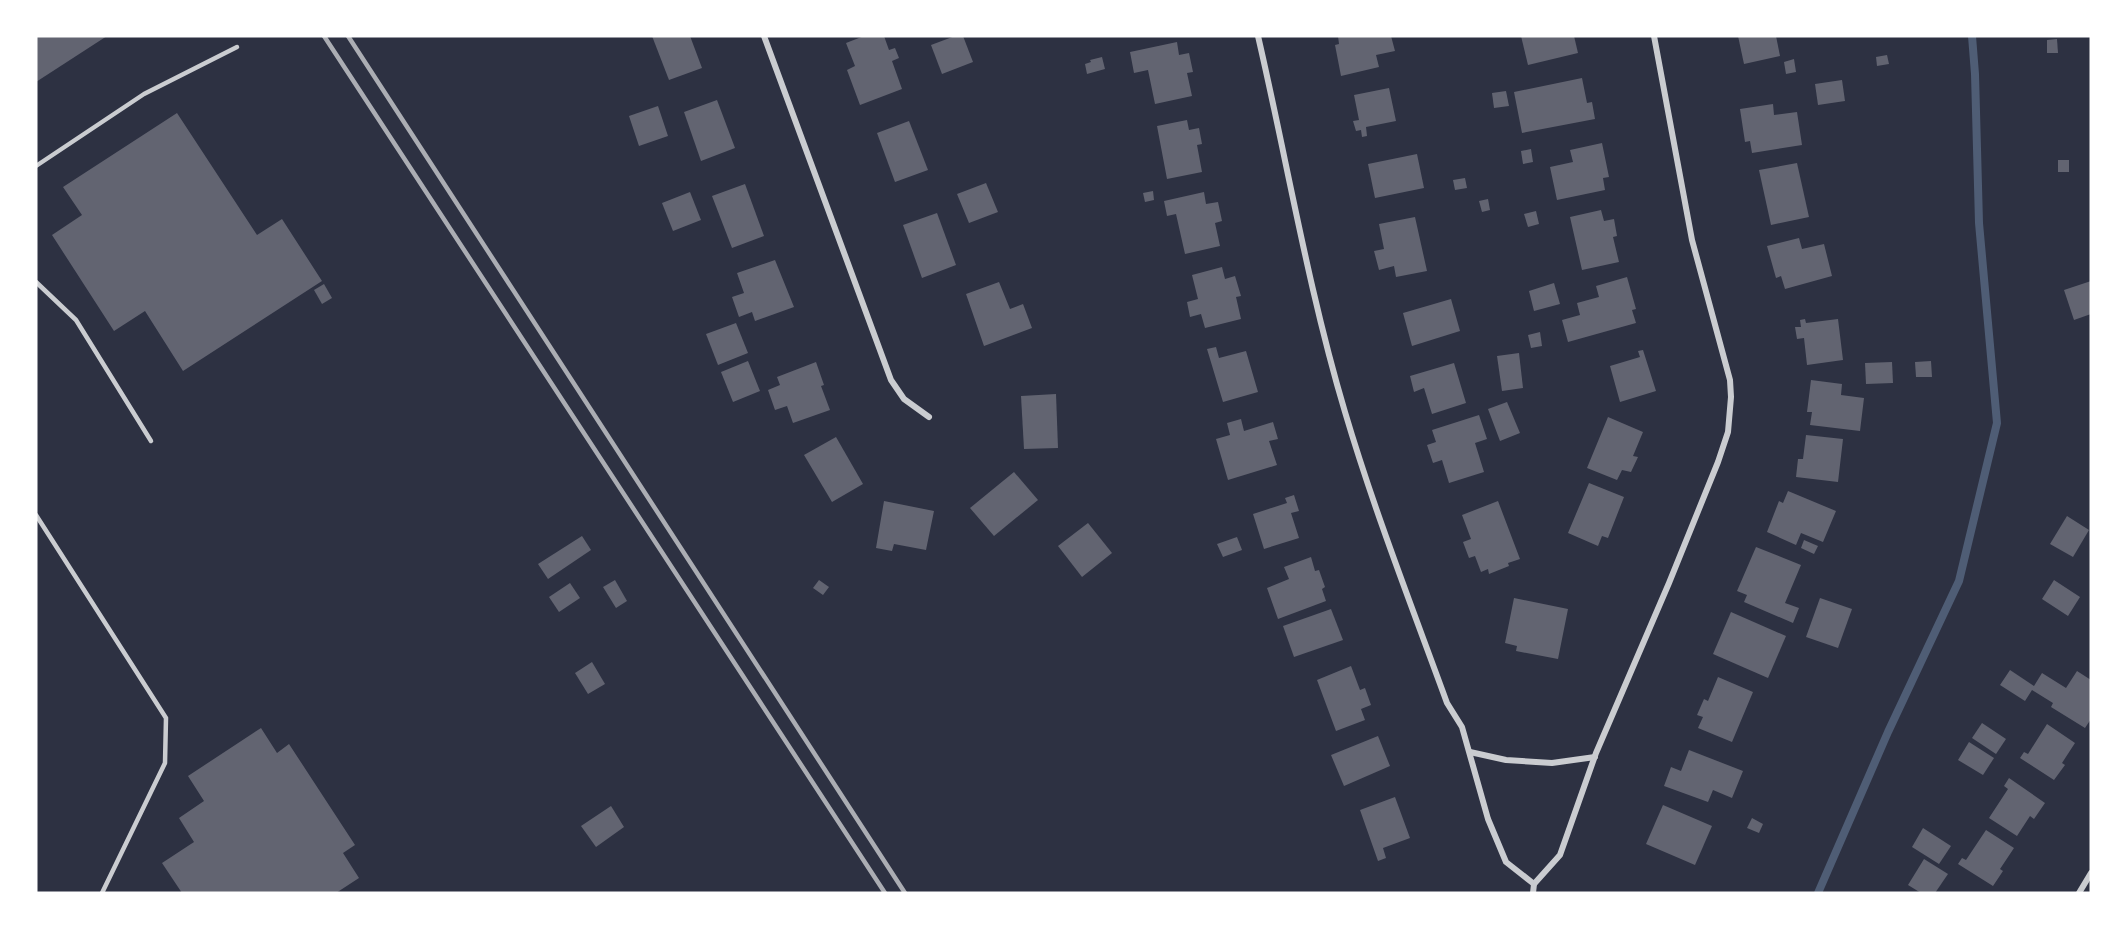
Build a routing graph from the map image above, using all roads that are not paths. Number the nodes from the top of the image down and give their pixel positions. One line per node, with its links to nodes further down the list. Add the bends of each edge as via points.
1 (764, 36): 7 (street, via 891,380 904,399)
2 (1257, 36): 10 (street, via 1309,274 1345,411 1386,537 1447,703 1462,727)
3 (1654, 36): 11 (street, via 1692,240 1730,380 1731,397 1728,432 1718,462)
4 (237, 47): 5 (lane, via 144,94)
5 (36, 166)
6 (36, 282): 8 (lane, via 76,320)
7 (929, 417)
8 (151, 441)
9 (36, 515): 14 (lane, via 166,717 165,763)
10 (1470, 752): 11 (street, via 1506,760 1552,763); 13 (street, via 1488,819 1506,862)
11 (1595, 757): 13 (street, via 1560,855)
12 (2091, 873): 16 (street)
13 (1534, 884): 15 (street)
14 (102, 893)
15 (1533, 893)
16 (2079, 893)

